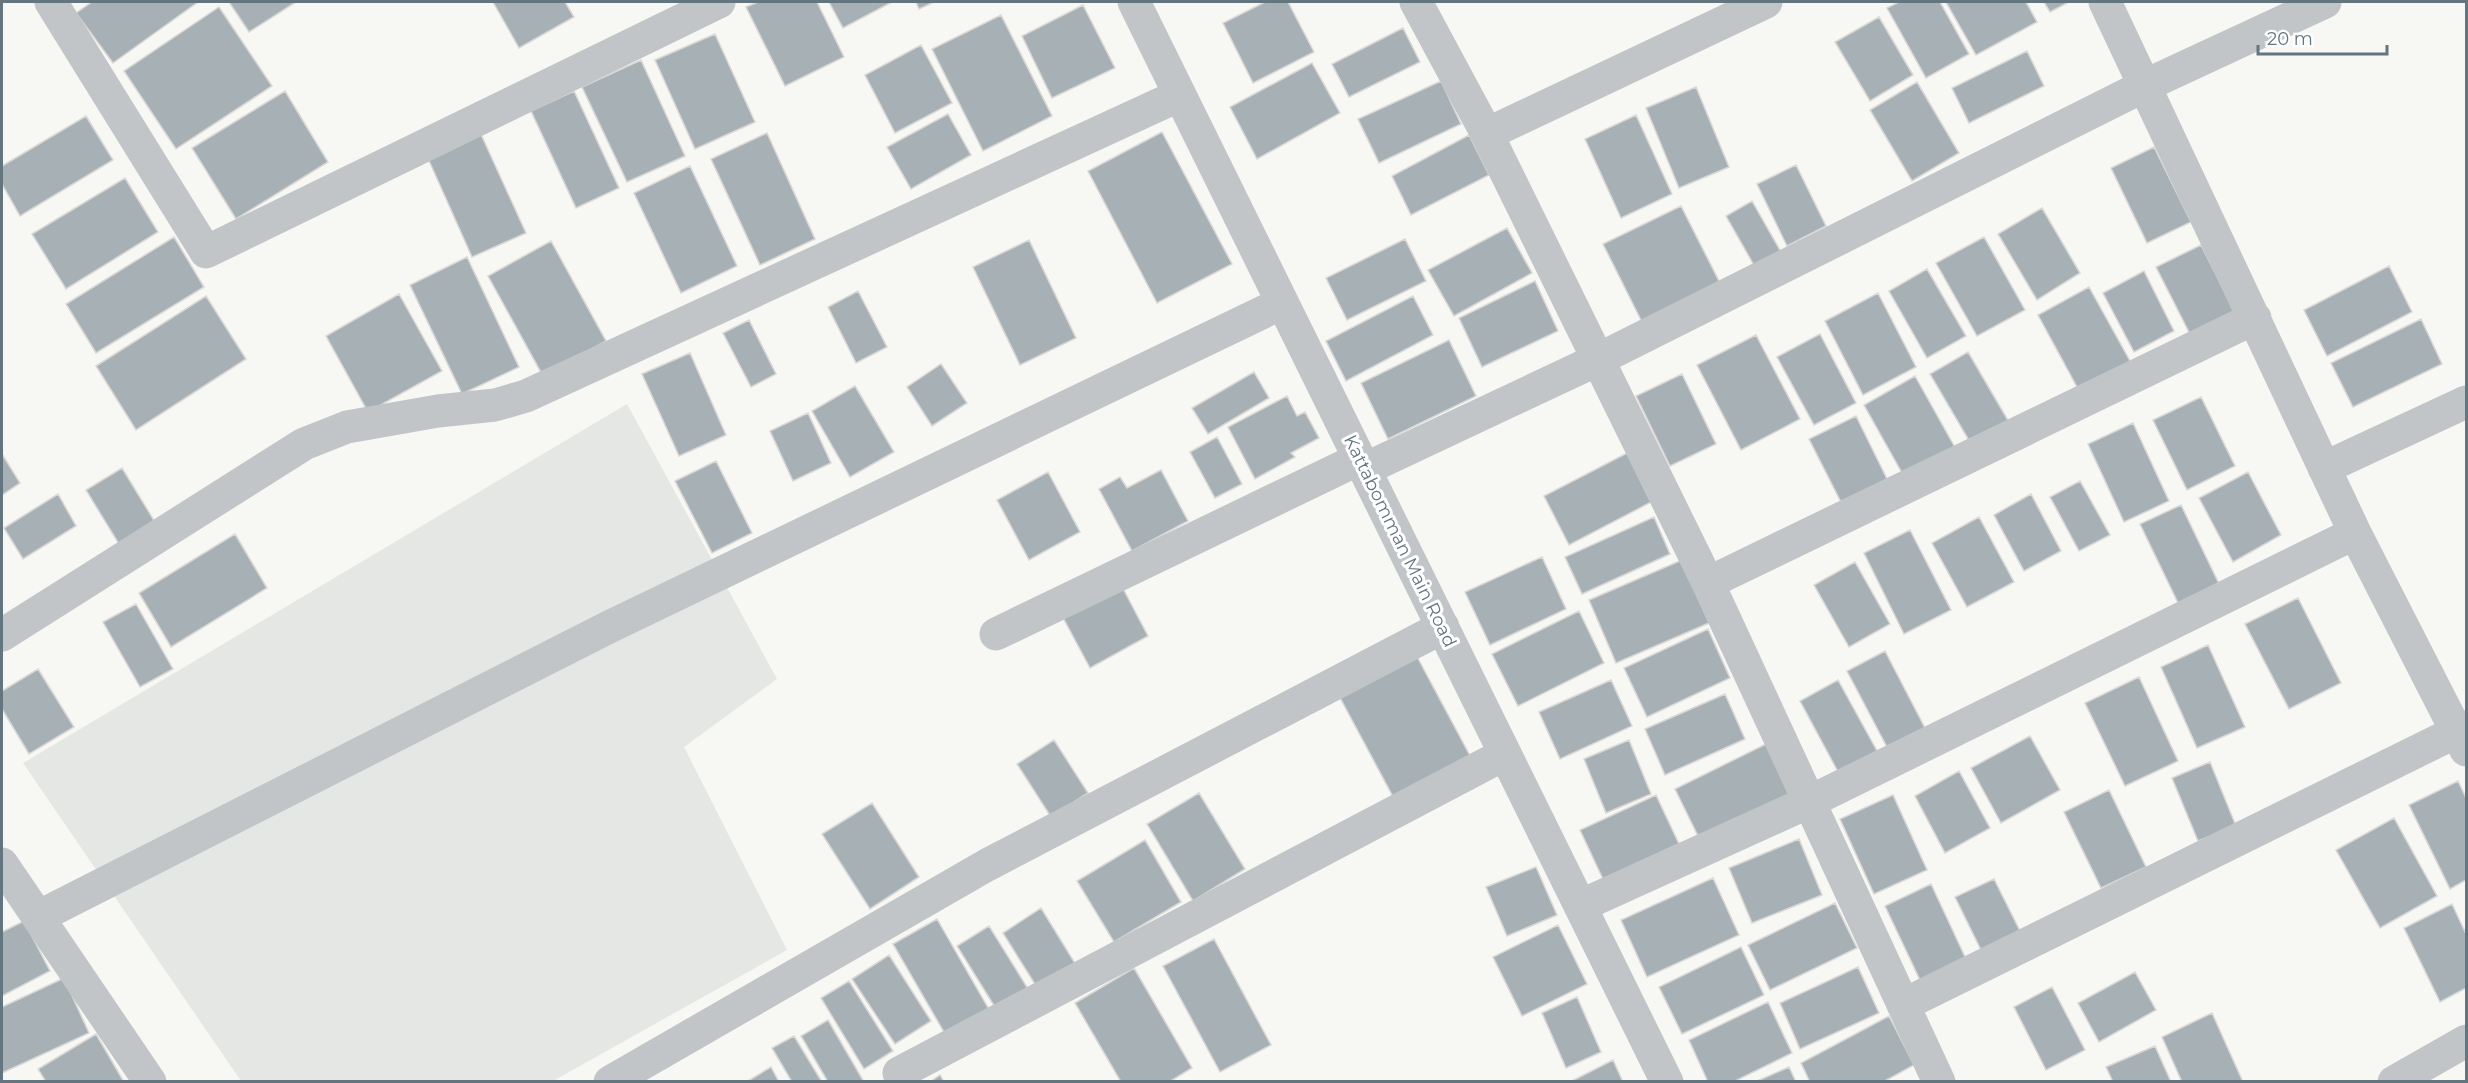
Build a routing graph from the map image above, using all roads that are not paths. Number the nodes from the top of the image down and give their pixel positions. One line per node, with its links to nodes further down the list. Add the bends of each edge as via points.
1 (51, 2): 2 (street, via 206,252)
2 (719, 2)
3 (1134, 2): 9 (street, Kattabomman Main Road)
4 (1416, 2): 10 (street)
5 (1766, 2): 10 (street)
6 (2105, 2): 8 (street)
7 (2325, 2): 8 (street)
8 (2144, 86): 12 (street); 13 (street)
9 (1180, 95): 11 (street, Kattabomman Main Road); 21 (street, via 526,396 495,405 347,427 304,444)
10 (1487, 134): 13 (street)
11 (1282, 303): 15 (street, Kattabomman Main Road); 27 (street, via 609,627)
12 (2255, 318): 16 (street); 18 (street)
13 (1597, 360): 15 (street); 18 (street)
14 (2466, 402): 16 (street)
15 (1362, 464): 19 (street, Kattabomman Main Road); 20 (street)
16 (2324, 468): 17 (street)
17 (2355, 533): 22 (street); 24 (street)
18 (1708, 583): 24 (street)
19 (1443, 627): 23 (street, Kattabomman Main Road); 32 (street, via 987,865)
20 (996, 634)
21 (2, 635)
22 (2463, 736): 28 (street)
23 (1505, 754): 26 (street, Kattabomman Main Road); 30 (street)
24 (1809, 802): 26 (street); 28 (street)
25 (2, 864): 27 (street)
26 (1580, 906): 33 (street, Kattabomman Main Road)
27 (38, 917): 31 (street)
28 (1903, 1005): 34 (street)
29 (2466, 1041): 35 (street)
30 (899, 1073)
31 (150, 1082)
32 (610, 1082)
33 (1666, 1082)
34 (1939, 1082)
35 (2394, 1082)

